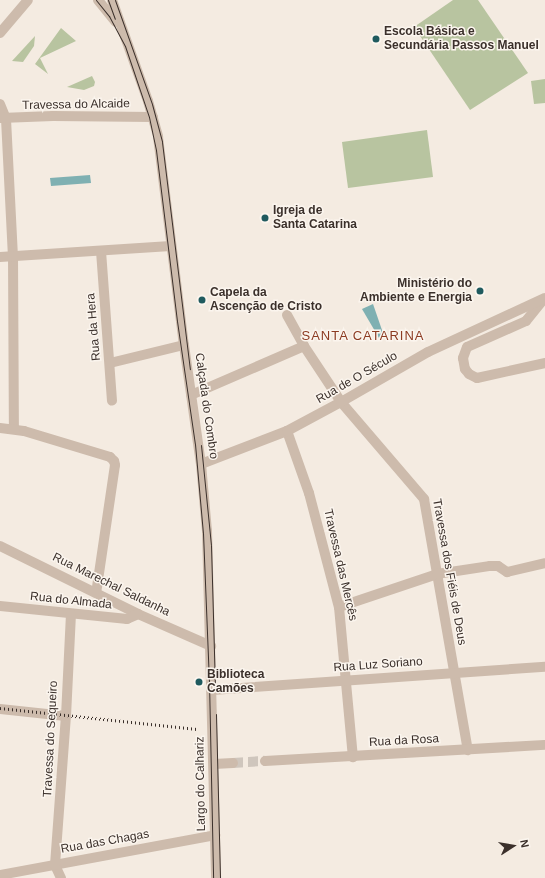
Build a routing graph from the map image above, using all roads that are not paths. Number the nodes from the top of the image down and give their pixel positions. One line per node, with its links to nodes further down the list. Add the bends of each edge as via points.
1 (28, 0): 4 (street)
2 (112, 0): 5 (street)
3 (102, 1): 5 (street)
4 (0, 33)
5 (128, 46): 7 (street, Calçada do Combro)
6 (0, 104): 8 (street)
7 (153, 117): 8 (street, Travessa do Alcaide); 9 (street, Calçada do Combro, via 161,157)
8 (3, 118): 11 (street)
9 (171, 246): 10 (street); 15 (street, Calçada do Combro)
10 (101, 252): 11 (street); 17 (street, Rua da Hera)
11 (13, 256): 12 (street); 23 (street)
12 (0, 257)
13 (544, 298): 18 (street, via 526,321 467,347 463,358 469,374 477,378); 21 (street, Rua de O Século, via 428,352)
14 (287, 315): 16 (street, Travessa dos Fiéis de Deus)
15 (184, 345): 17 (street); 19 (street, Calçada do Combro)
16 (304, 346): 19 (street); 21 (street, Travessa dos Fiéis de Deus)
17 (110, 363): 20 (street, Rua da Hera)
18 (545, 363)
19 (191, 395): 25 (street, Calçada do Combro)
20 (112, 401)
21 (341, 402): 24 (street, Rua de O Século); 28 (street, Travessa dos Fiéis de Deus, via 424,499)
22 (0, 428): 23 (street)
23 (14, 430): 29 (street, via 114,460)
24 (287, 431): 25 (street, Rua de O Século); 31 (street, Travessa das Mercês, via 309,493)
25 (201, 464): 34 (street, Calçada do Combro, via 207,531)
26 (0, 546): 29 (street, Rua Marechal Saldanha)
27 (545, 563): 28 (street, via 507,572 498,566 490,566)
28 (437, 574): 31 (street); 36 (street, Travessa dos Fiéis de Deus)
29 (96, 593): 33 (street, Rua Marechal Saldanha)
30 (0, 606): 32 (street, Rua do Almada)
31 (339, 607): 37 (street, Travessa das Mercês)
32 (71, 614): 33 (street, Rua do Almada, via 127,619); 40 (street, Travessa do Sequeiro)
33 (138, 614): 34 (street, Rua Marechal Saldanha)
34 (211, 646): 38 (street, Calçada do Combro)
35 (545, 667): 36 (street, Rua Luz Soriano)
36 (454, 673): 37 (street, Rua Luz Soriano); 42 (street, Travessa dos Fiéis de Deus)
37 (347, 680): 38 (street, Rua Luz Soriano); 43 (street, Travessa das Mercês)
38 (212, 690): 46 (street, Largo do Calhariz)
39 (0, 709): 40 (street)
40 (66, 716): 48 (street, Travessa do Sequeiro)
41 (545, 745): 42 (street, Rua da Rosa)
42 (468, 750): 43 (street, Rua da Rosa)
43 (353, 757): 44 (street, Rua da Rosa)
44 (265, 761)
45 (233, 763): 46 (street)
46 (214, 764): 47 (street, Largo do Calhariz)
47 (215, 835): 48 (street, Rua das Chagas); 51 (street, Largo do Calhariz)
48 (55, 865): 49 (street, Rua das Chagas); 50 (street)
49 (0, 875)
50 (61, 878)
51 (216, 878)

